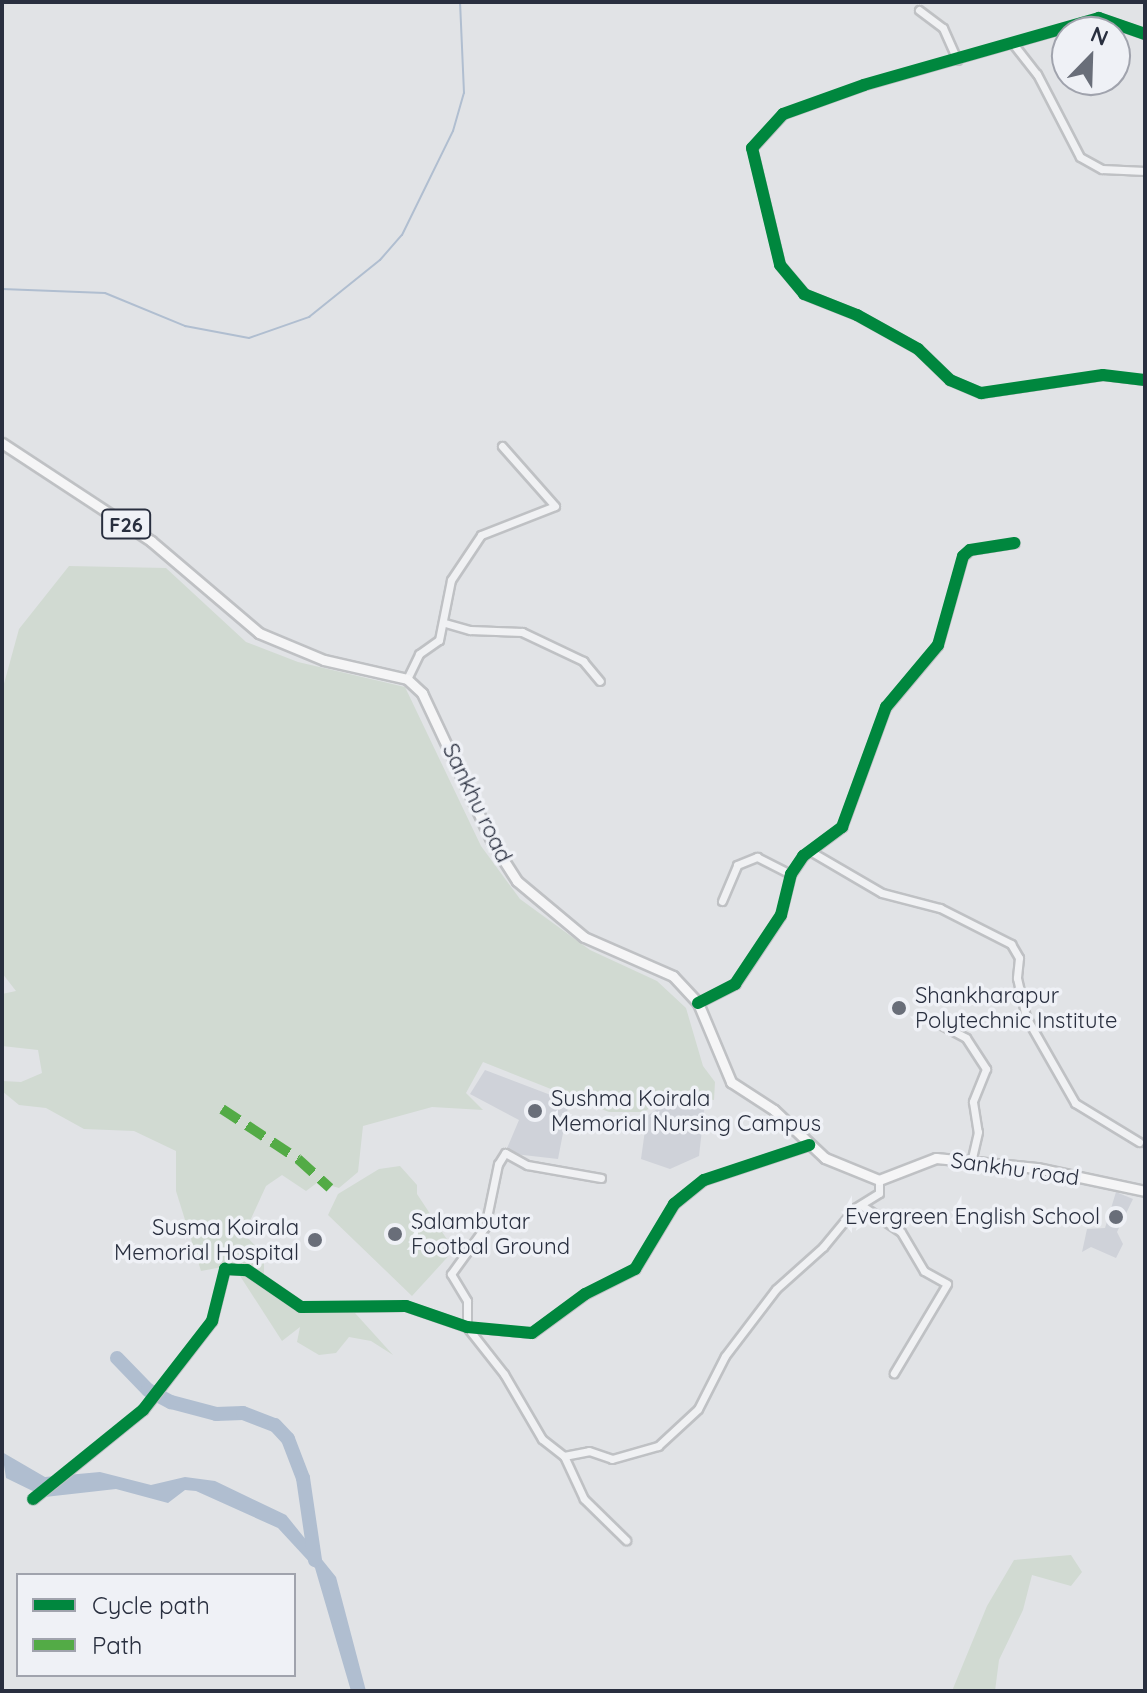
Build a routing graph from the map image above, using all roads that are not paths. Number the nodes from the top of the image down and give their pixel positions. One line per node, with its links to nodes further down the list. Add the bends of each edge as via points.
1 (919, 10): 4 (street, via 943,28)
2 (1145, 34): 3 (street, via 1099,18)
3 (1014, 45): 4 (street); 5 (street, via 1037,74 1080,157 1102,169)
4 (957, 60): 6 (street, via 796,108 783,114 752,148 785,275 804,294 857,315 918,349 950,380 981,393 1103,375)
5 (1145, 171)
6 (1145, 380)
7 (2, 443): 11 (main road, F26, via 151,541 238,620 285,647)
8 (502, 446): 10 (street, via 555,506 481,535 451,580)
9 (1014, 543): 13 (street, via 963,556 938,645 886,707 842,827)
10 (445, 623): 11 (street, via 439,640 419,654); 12 (street, via 470,630 522,632 583,661)
11 (407, 679): 16 (main road, Sankhu road, via 422,693 492,842 517,881 584,937 673,976)
12 (600, 681)
13 (810, 851): 14 (street); 18 (street, via 882,893 940,908 1011,944 1019,958 1017,978 1026,1017 1075,1103)
14 (791, 874): 15 (street, via 757,857 737,865); 16 (street, via 781,915 735,984)
15 (722, 901)
16 (698, 1003): 19 (main road, Sankhu road, via 731,1082 774,1110)
17 (936, 1022): 20 (street, via 966,1038 986,1069 973,1102 978,1132)
18 (1139, 1142)
19 (809, 1145): 22 (main road, Sankhu road, via 840,1167); 25 (street, via 704,1180 674,1204 635,1269 585,1294 538,1331)
20 (971, 1162): 22 (main road, Sankhu road, via 930,1158); 23 (main road, Sankhu road, via 1037,1168)
21 (601, 1178): 25 (street, via 527,1165 505,1153 485,1227 451,1274 467,1301)
22 (879, 1180): 24 (street, via 879,1193)
23 (1145, 1191)
24 (861, 1205): 26 (street, via 901,1232 924,1271 947,1284); 27 (street, via 776,1289 725,1356 698,1409 658,1446 612,1459 589,1451)
25 (467, 1327): 27 (street, via 504,1374 532,1427); 28 (street, via 406,1306 301,1307 258,1276 228,1267 221,1274 212,1321 151,1401)
26 (894, 1373)
27 (564, 1456): 29 (street, via 584,1499)
28 (33, 1499)
29 (626, 1540)

